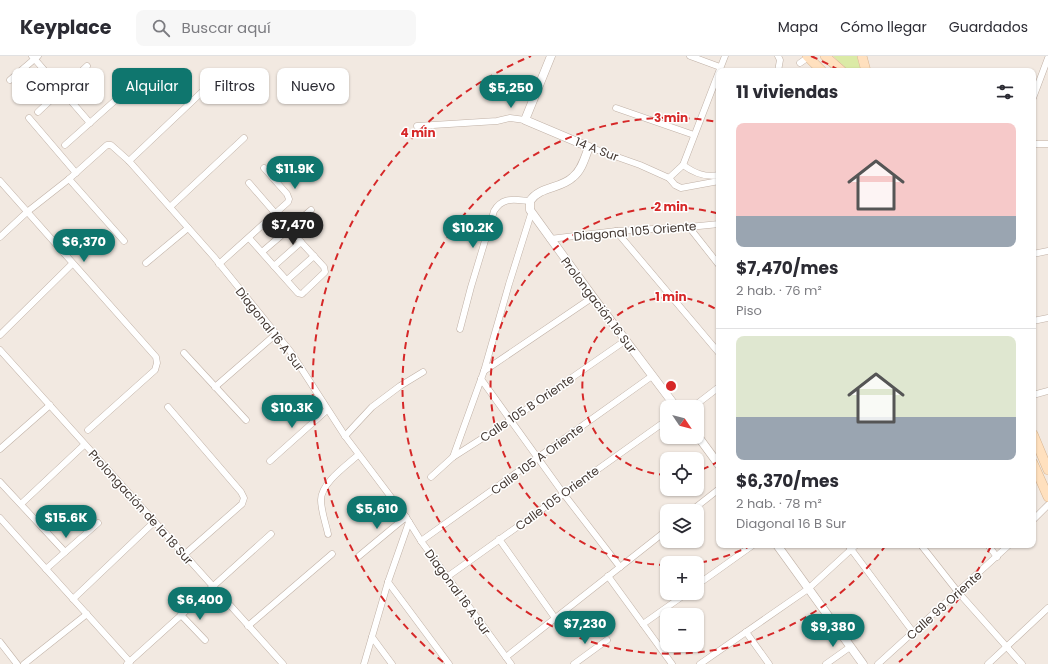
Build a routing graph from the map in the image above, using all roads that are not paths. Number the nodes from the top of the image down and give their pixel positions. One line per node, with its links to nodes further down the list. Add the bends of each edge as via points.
1 (551, 56): 27 (street)
2 (690, 56): 11 (street)
3 (725, 56): 11 (street)
4 (808, 56): 10 (street); 14 (main road)
5 (825, 56): 15 (main road)
6 (862, 56): 16 (main road)
7 (35, 57): 12 (street); 18 (street)
8 (779, 58): 13 (street)
9 (1048, 59): 19 (street)
10 (800, 63)
11 (720, 67)
12 (44, 68)
13 (778, 68)
14 (819, 68)
15 (839, 68)
16 (865, 68)
17 (716, 77): 30 (street)
18 (10, 80)
19 (1036, 90)
20 (200, 96): 36 (street)
21 (112, 103): 28 (street)
22 (47, 104): 25 (street)
23 (73, 104): 28 (street)
24 (616, 108): 30 (street)
25 (38, 112)
26 (29, 118): 39 (street)
27 (525, 120): 29 (street, via 510,118); 35 (street, 14 A Sur)
28 (90, 123): 34 (street)
29 (417, 126)
30 (694, 135): 37 (street)
31 (244, 138): 47 (street)
32 (1036, 144): 33 (street)
33 (1048, 144)
34 (65, 145)
35 (589, 148): 41 (street, 14 A Sur); 46 (street, via 573,178 536,194)
36 (128, 161): 39 (street, Diagonal 16 A Sur, via 109,144); 47 (street, Diagonal 16 A Sur)
37 (683, 165): 40 (street, via 706,176); 41 (street)
38 (264, 168): 50 (street, via 288,197 288,202)
39 (76, 173): 42 (street)
40 (716, 175)
41 (669, 178): 44 (street, via 681,188)
42 (69, 179): 49 (street); 60 (street)
43 (0, 181): 49 (street)
44 (716, 182)
45 (249, 183): 50 (street)
46 (530, 201): 51 (street); 75 (street, via 504,200 494,211)
47 (170, 207): 54 (street, Diagonal 16 A Sur)
48 (311, 210): 55 (street)
49 (27, 212): 57 (street); 68 (street)
50 (276, 214): 55 (street); 58 (street)
51 (531, 214): 59 (street, Prolongación 16 Sur); 82 (street)
52 (716, 224): 53 (street, Diagonal 105 Oriente)
53 (689, 227): 56 (street, Diagonal 105 Oriente); 66 (street)
54 (188, 228): 67 (street); 69 (street, Diagonal 16 A Sur)
55 (288, 228): 61 (street); 63 (street)
56 (616, 230): 59 (street, Diagonal 105 Oriente); 80 (street)
57 (0, 237)
58 (249, 238): 63 (street); 69 (street)
59 (550, 239): 72 (street, Prolongación 16 Sur)
60 (124, 241)
61 (301, 242): 65 (street); 70 (street)
62 (1048, 251): 64 (street)
63 (262, 252): 70 (street)
64 (1036, 253)
65 (314, 256): 71 (street); 71 (street, via 326,270 302,294 298,294)
66 (716, 261)
67 (146, 263)
68 (72, 264): 77 (street); 98 (street, via 156,357 157,363 155,370)
69 (219, 264): 76 (street, Diagonal 16 A Sur)
70 (274, 266): 71 (street)
71 (287, 280)
72 (593, 297): 78 (street, Prolongación 16 Sur); 82 (street)
73 (1048, 318): 74 (street)
74 (1036, 320)
75 (460, 329)
76 (276, 334): 86 (street); 94 (street, Diagonal 16 A Sur, via 290,351)
77 (0, 335)
78 (626, 340): 84 (street, Prolongación 16 Sur); 96 (street, Calle 105 B Oriente)
79 (0, 350): 92 (street, Prolongación de la 18 Sur)
80 (716, 350)
81 (184, 353): 86 (street)
82 (484, 371): 85 (street)
83 (423, 372): 99 (street, via 372,407)
84 (652, 376): 90 (street, Prolongación 16 Sur); 106 (street, Calle 105 A Oriente)
85 (481, 378): 96 (street); 105 (street)
86 (215, 386): 95 (street)
87 (716, 389): 91 (street)
88 (1048, 391): 89 (street)
89 (1036, 394)
90 (671, 400)
91 (702, 400)
92 (50, 405): 102 (street, Prolongación de la 18 Sur); 103 (street)
93 (168, 406): 139 (street, via 244,498 242,504)
94 (327, 410): 99 (street, Diagonal 16 A Sur); 108 (street)
95 (246, 420)
96 (511, 420): 105 (street, Calle 105 B Oriente); 106 (street)
97 (660, 425): 115 (street, Calle 105 Oriente)
98 (88, 430)
99 (344, 436): 104 (street, Diagonal 16 A Sur)
100 (1036, 440): 107 (main road)
101 (704, 444): 109 (street)
102 (84, 445): 117 (street); 123 (street, Prolongación de la 18 Sur)
103 (0, 449)
104 (358, 455): 122 (street, Diagonal 16 A Sur); 126 (street, via 332,478 323,491 321,501)
105 (453, 457): 112 (street, Calle 105 B Oriente)
106 (538, 457): 115 (street); 129 (street, Calle 105 A Oriente)
107 (1046, 460): 110 (main road)
108 (270, 461)
109 (716, 461)
110 (1048, 470)
111 (1036, 471): 116 (main road)
112 (431, 477)
113 (0, 482): 117 (street)
114 (716, 491): 118 (street)
115 (564, 493): 128 (street, Calle 105 Oriente); 142 (street)
116 (1048, 497)
117 (21, 504): 137 (street)
118 (700, 504)
119 (1048, 505): 120 (street)
120 (1036, 517)
121 (0, 518): 143 (street)
122 (407, 520): 129 (street, Diagonal 16 A Sur); 140 (street); 147 (street)
123 (154, 522): 139 (street, Prolongación de la 18 Sur); 151 (street)
124 (98, 523): 137 (street)
125 (272, 534): 148 (street)
126 (328, 534)
127 (660, 536): 142 (street)
128 (499, 539): 145 (street, Calle 105 Oriente); 156 (street)
129 (421, 541): 145 (street, Diagonal 16 A Sur)
130 (749, 548): 146 (street)
131 (779, 548): 149 (street)
132 (849, 548): 149 (street)
133 (851, 548): 160 (street)
134 (923, 548): 150 (street)
135 (990, 548): 141 (street)
136 (1005, 548): 141 (street, Calle 99 Oriente)
137 (65, 552): 143 (street)
138 (332, 554): 158 (street)
139 (184, 555): 148 (street, Prolongación de la 18 Sur)
140 (359, 556)
141 (997, 557): 150 (street, Calle 99 Oriente)
142 (620, 567): 144 (street)
143 (46, 569): 151 (street)
144 (608, 576): 156 (street); 157 (street)
145 (447, 577): 167 (street, Diagonal 16 A Sur)
146 (704, 580)
147 (388, 582): 161 (street); 174 (street)
148 (212, 586): 155 (street); 158 (street, Prolongación de la 18 Sur)
149 (808, 589): 159 (street); 165 (street)
150 (958, 592): 160 (street, Calle 99 Oriente); 166 (street)
151 (73, 599): 154 (street)
152 (676, 600): 157 (street)
153 (1048, 608): 166 (street)
154 (87, 614): 168 (street); 170 (street)
155 (182, 615): 162 (street); 168 (street)
156 (555, 618): 167 (street)
157 (643, 624): 177 (street)
158 (248, 626): 171 (street, Prolongación de la 18 Sur)
159 (746, 632): 178 (street); 179 (street)
160 (913, 632): 182 (street, Calle 99 Oriente)
161 (372, 637): 172 (street); 173 (street)
162 (205, 640)
163 (607, 640): 176 (street)
164 (0, 642): 169 (street)
165 (850, 647): 180 (street); 181 (street)
166 (1006, 647): 183 (street); 184 (street)
167 (506, 657): 175 (street, Diagonal 16 A Sur)
168 (128, 663)
169 (17, 664)
170 (24, 664)
171 (283, 664)
172 (364, 664)
173 (392, 664)
174 (449, 664)
175 (511, 664)
176 (574, 664)
177 (672, 664)
178 (700, 664)
179 (769, 664)
180 (826, 664)
181 (863, 664)
182 (878, 664)
183 (988, 664)
184 (1022, 664)

